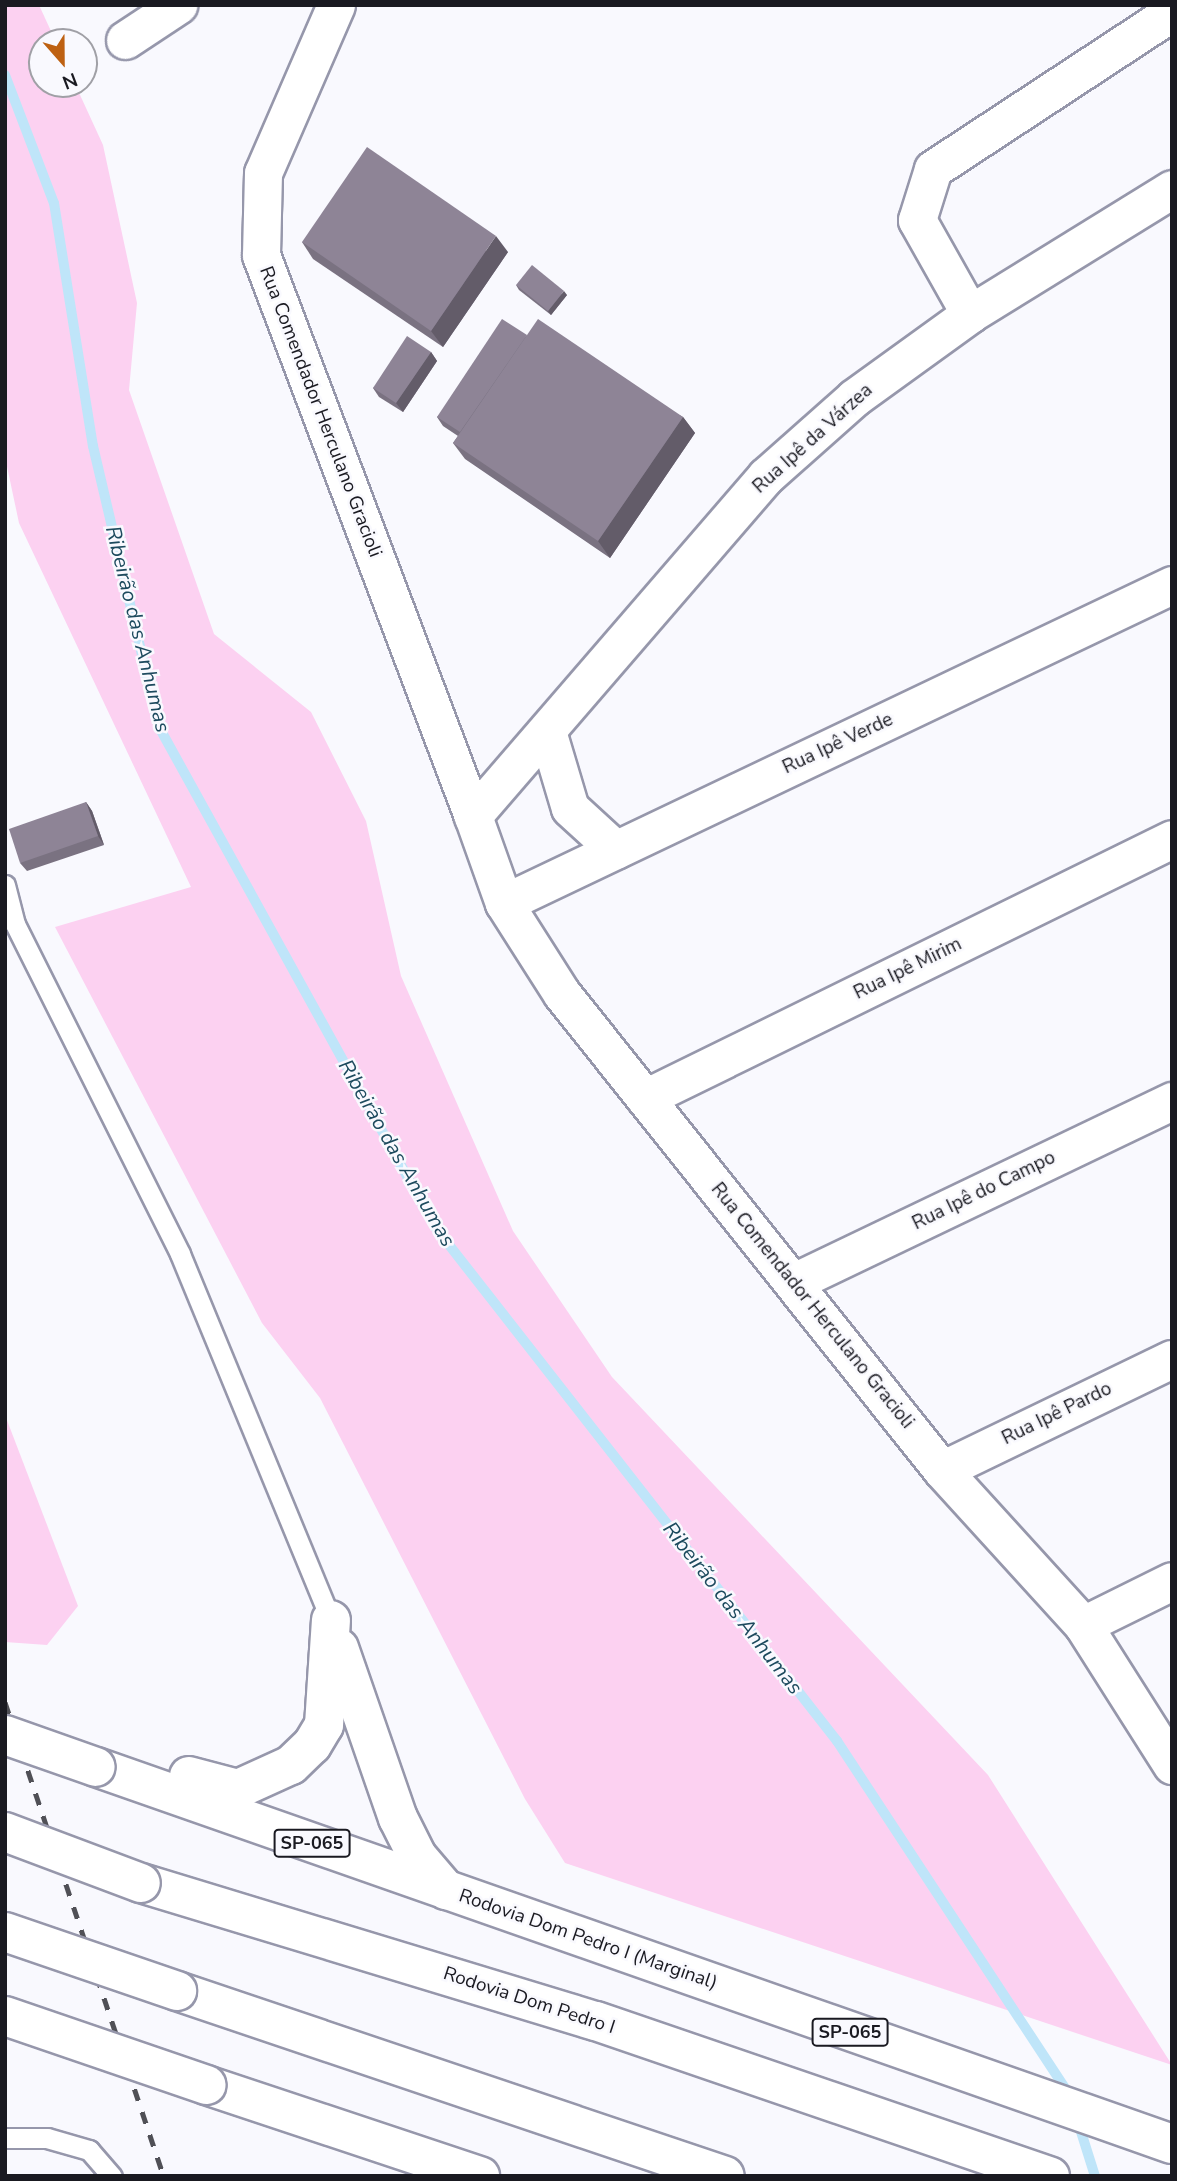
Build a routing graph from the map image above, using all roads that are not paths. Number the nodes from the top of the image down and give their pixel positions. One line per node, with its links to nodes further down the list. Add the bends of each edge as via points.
1 (178, 5): 4 (street)
2 (335, 5): 9 (street, Rua Comendador Herculano Gracioli, via 263,173 261,255)
3 (1169, 13): 6 (street, via 933,169 917,220)
4 (125, 40)
5 (1172, 189): 6 (street, Rua Ipê da Várzea)
6 (970, 314): 8 (street, Rua Ipê da Várzea, via 854,398 766,477)
7 (1172, 585): 11 (street, Rua Ipê Verde)
8 (547, 730): 9 (street, Rua Ipê da Várzea); 11 (street, via 570,808)
9 (476, 823): 13 (street, Rua Comendador Herculano Gracioli)
10 (1172, 839): 14 (street, Rua Ipê Mirim)
11 (616, 850): 13 (street, Rua Ipê Verde)
12 (5, 885): 20 (lane, via 15,924 180,1254)
13 (504, 903): 14 (street, Rua Comendador Herculano Gracioli, via 562,994)
14 (645, 1098): 16 (street, Rua Comendador Herculano Gracioli)
15 (1172, 1101): 16 (street, Rua Ipê do Campo)
16 (796, 1281): 18 (street, Rua Comendador Herculano Gracioli)
17 (1172, 1359): 18 (street, Rua Ipê Pardo)
18 (942, 1470): 21 (street, Rua Comendador Herculano Gracioli)
19 (1172, 1581): 21 (street)
20 (331, 1620): 24 (highway, via 324,1725 291,1765 238,1789 163,1769); 26 (highway, via 364,1733 398,1818 417,1856)
21 (1083, 1625): 23 (street, Rua Comendador Herculano Gracioli)
22 (5, 1735): 24 (highway, Rodovia Dom Pedro I (Marginal) / SP-065, bridge)
23 (1172, 1765)
24 (96, 1768): 26 (highway, Rodovia Dom Pedro I (Marginal) / SP-065)
25 (5, 1832): 34 (highway, Rodovia Dom Pedro I, bridge, via 141,1883 596,2021)
26 (446, 1890): 30 (highway, Rodovia Dom Pedro I (Marginal) / SP-065)
27 (5, 1932): 33 (highway, bridge)
28 (5, 2016): 32 (highway, bridge)
29 (5, 2138): 31 (lane, via 47,2138 89,2150)
30 (1172, 2144)
31 (112, 2176)
32 (480, 2176)
33 (724, 2176)
34 (1050, 2176)

